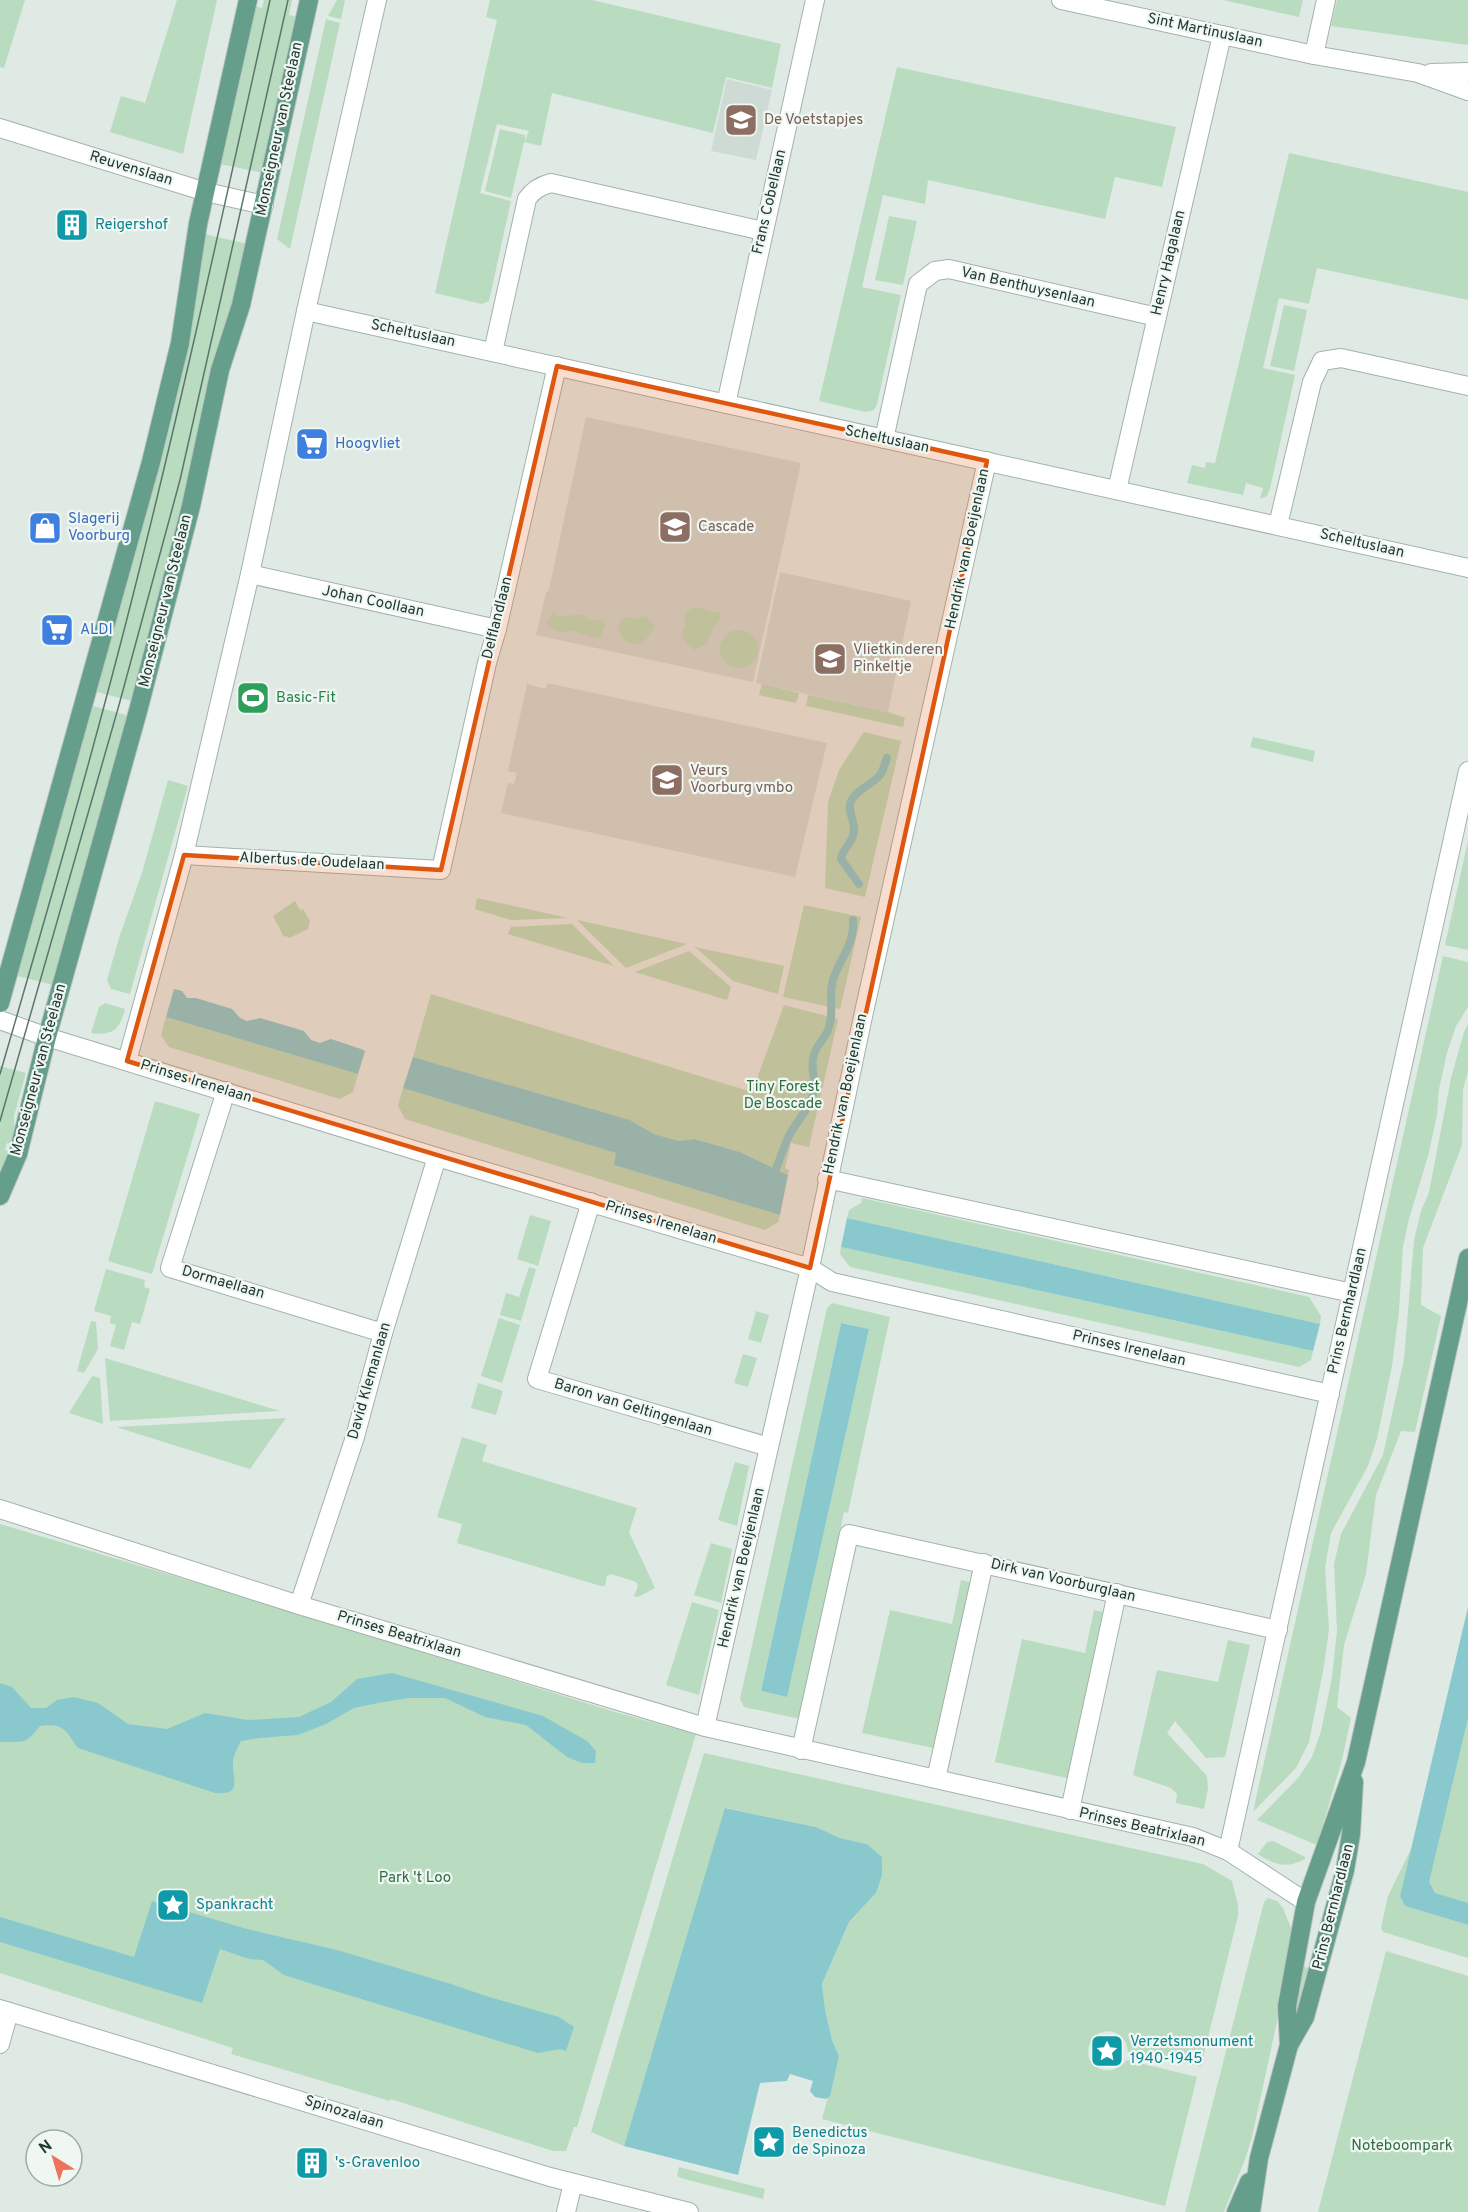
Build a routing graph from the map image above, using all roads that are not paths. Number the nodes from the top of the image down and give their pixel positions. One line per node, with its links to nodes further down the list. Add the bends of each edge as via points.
1 (248, 0): 13 (main road)
2 (309, 0): 14 (main road, Monseigneur van Steelaan)
3 (377, 0): 16 (street)
4 (815, 0): 15 (street, Frans Cobellaan)
5 (1061, 0): 7 (street, Sint Martinuslaan)
6 (1326, 0): 8 (street)
7 (1222, 35): 8 (street, Sint Martinuslaan); 17 (street, Henry Hagalaan)
8 (1314, 55): 10 (street, Sint Martinuslaan)
9 (1468, 72): 10 (street, Sint Martinuslaan)
10 (1418, 73): 11 (street, Sint Martinuslaan)
11 (1468, 91)
12 (0, 128): 13 (street, Reuvenslaan)
13 (206, 192): 14 (street, Reuvenslaan); 32 (main road, via 180,343 151,462)
14 (264, 205): 34 (main road, Monseigneur van Steelaan, via 141,699)
15 (763, 231): 18 (street, via 551,183 543,185 527,199); 21 (street, Frans Cobellaan)
16 (306, 311): 18 (street, Scheltuslaan); 27 (street)
17 (1157, 317): 22 (street, Van Benthuysenlaan, via 948,269 935,271 918,284); 24 (street, Henry Hagalaan)
18 (494, 352): 19 (street, Scheltuslaan)
19 (557, 366): 21 (street, Scheltuslaan); 28 (street, Delflandlaan)
20 (1468, 386): 25 (street, via 1341,358 1322,361 1312,382)
21 (726, 404): 22 (street, Scheltuslaan)
22 (884, 439): 23 (street, Scheltuslaan)
23 (987, 461): 24 (street, Scheltuslaan); 38 (street, Hendrik van Boeijenlaan)
24 (1117, 490): 25 (street, Scheltuslaan)
25 (1278, 525): 26 (street, Scheltuslaan)
26 (1468, 568)
27 (250, 574): 28 (street, Johan Coollaan); 30 (street)
28 (497, 629): 31 (street, Delflandlaan)
29 (1468, 771): 43 (street, Prins Bernhardlaan)
30 (184, 855): 31 (street, Albertus de Oudelaan); 35 (street)
31 (441, 870)
32 (0, 1003)
33 (0, 1020): 34 (street, Prinses Irenelaan)
34 (47, 1037): 35 (street, Prinses Irenelaan); 39 (main road, Monseigneur van Steelaan, via 18,1154)
35 (127, 1061): 36 (street, Prinses Irenelaan)
36 (226, 1091): 37 (street, Prinses Irenelaan); 44 (street, Dormaellaan, via 170,1268)
37 (437, 1156): 40 (street, Prinses Irenelaan); 44 (street, David Klemanlaan)
38 (827, 1179): 42 (street, Hendrik van Boeijenlaan); 43 (street)
39 (0, 1196)
40 (591, 1202): 42 (street, Prinses Irenelaan); 46 (street, Baron van Geltingenlaan, via 537,1379)
41 (1468, 1258): 54 (main road, Prins Bernhardlaan)
42 (810, 1268): 45 (street, Prinses Irenelaan, via 832,1282); 46 (street, Hendrik van Boeijenlaan)
43 (1352, 1293): 45 (street, Prins Bernhardlaan)
44 (383, 1334): 50 (street, David Klemanlaan, via 355,1437)
45 (1330, 1394): 51 (street, Prins Bernhardlaan)
46 (769, 1447): 52 (street, Hendrik van Boeijenlaan)
47 (0, 1509): 50 (street, Prinses Beatrixlaan)
48 (984, 1563): 49 (street, Dirk van Voorburglaan); 53 (street, Dirk van Voorburglaan, via 849,1534); 55 (street)
49 (1117, 1593): 51 (street, Dirk van Voorburglaan); 56 (street, Prinses Beatrixlaan)
50 (299, 1605): 52 (street, Prinses Beatrixlaan)
51 (1278, 1630): 57 (street, Prins Bernhardlaan)
52 (705, 1726): 53 (street, Prinses Beatrixlaan)
53 (801, 1750): 55 (street, Prinses Beatrixlaan)
54 (1356, 1762): 58 (main road, Prins Bernhardlaan); 61 (main road, Prins Bernhardlaan, via 1345,1870 1305,2017)
55 (936, 1779): 56 (street, Prinses Beatrixlaan)
56 (1070, 1810): 57 (street, Prinses Beatrixlaan, via 1193,1837)
57 (1228, 1851): 58 (street, Prinses Beatrixlaan)
58 (1306, 1902): 61 (main road, Prins Bernhardlaan, via 1287,2006)
59 (5, 2011): 60 (street); 63 (street, Spinozalaan)
60 (0, 2044)
61 (1288, 2045): 62 (main road, Prins Bernhardlaan)
62 (1259, 2158): 66 (main road, Prins Bernhardlaan); 67 (main road, Prins Bernhardlaan)
63 (573, 2183): 64 (street); 65 (street, Spinozalaan)
64 (566, 2212)
65 (689, 2212)
66 (1236, 2212)
67 (1251, 2212)

